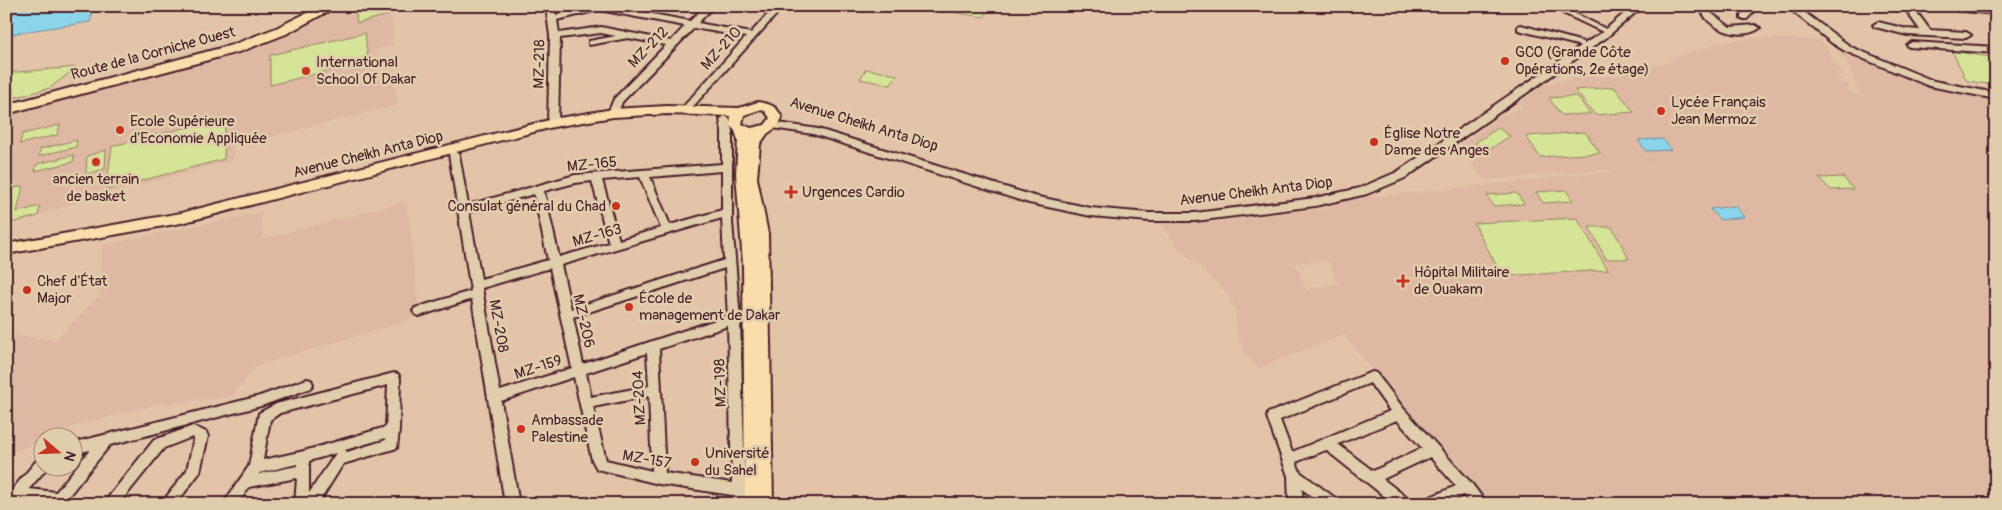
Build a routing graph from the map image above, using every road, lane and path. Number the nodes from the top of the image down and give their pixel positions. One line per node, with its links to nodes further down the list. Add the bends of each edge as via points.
1 (324, 6): 37 (highway, Route de la Corniche Ouest, via 284,27 228,47)
2 (332, 6): 37 (highway, Route de la Corniche Ouest, via 281,32 237,48)
3 (550, 6): 20 (street, MZ-218)
4 (652, 6): 18 (street)
5 (710, 6): 21 (street, MZ-212)
6 (780, 6): 30 (street, MZ-210)
7 (1552, 6): 25 (street)
8 (1629, 6): 25 (street, Avenue Cheikh Anta Diop)
9 (1639, 6): 42 (street, Avenue Cheikh Anta Diop, via 1604,35 1401,175 1363,191 1278,208 1184,218 1125,216 1082,210 1033,200 814,132)
10 (1709, 6): 24 (street, via 1707,14 1724,30)
11 (1755, 6): 19 (street)
12 (1790, 6): 36 (street, via 1848,49 1932,84)
13 (1907, 6): 26 (street)
14 (1943, 6): 15 (street)
15 (1948, 6): 17 (street)
16 (599, 7): 18 (street); 20 (street)
17 (1996, 11)
18 (645, 15): 21 (street)
19 (1744, 17)
20 (554, 18): 28 (street, MZ-218)
21 (692, 24): 30 (street); 32 (street, MZ-212)
22 (1878, 25): 26 (street)
23 (1521, 28): 33 (street)
24 (1755, 28)
25 (1602, 29): 33 (street, Avenue Cheikh Anta Diop)
26 (1927, 33): 27 (street)
27 (1966, 35)
28 (555, 36): 29 (street, via 601,30); 41 (street, MZ-218)
29 (631, 36): 31 (street); 32 (street)
30 (753, 36): 38 (street, MZ-210)
31 (592, 43)
32 (673, 44): 39 (street, MZ-212, via 617,101)
33 (1580, 44): 42 (street, Avenue Cheikh Anta Diop, via 1393,172 1321,197 1215,208 1135,210 1059,199)
34 (1912, 45): 35 (street)
35 (1996, 50)
36 (1996, 96)
37 (6, 108)
38 (685, 110): 39 (main road, Avenue Cheikh Anta Diop); 40 (main road, Avenue Cheikh Anta Diop)
39 (613, 113): 41 (main road, Avenue Cheikh Anta Diop)
40 (735, 121): 42 (main road, via 751,132); 42 (main road, via 751,107 764,106 773,111); 43 (main road, Avenue Cheikh Anta Diop, via 677,115 609,119 562,127); 44 (street, MZ-198, via 727,131); 50 (main road, via 744,140 742,173)
41 (553, 123): 53 (main road, Avenue Cheikh Anta Diop, via 181,218)
42 (770, 124): 94 (main road, via 754,144 751,178 761,234)
43 (454, 154): 48 (street, MZ-208); 54 (main road, Avenue Cheikh Anta Diop, via 168,226)
44 (727, 167): 45 (street, MZ-165); 49 (street, MZ-198)
45 (644, 174): 46 (street, MZ-165); 51 (street)
46 (596, 178): 47 (street, MZ-165, via 575,179); 52 (street)
47 (538, 189): 48 (street, MZ-165); 56 (street, MZ-206)
48 (463, 210): 57 (street, MZ-208)
49 (726, 217): 50 (street, MZ-163); 51 (street, MZ-163); 55 (street, MZ-198)
50 (746, 218): 85 (main road, via 750,264)
51 (667, 230): 52 (street, MZ-163)
52 (615, 245): 56 (street, MZ-163)
53 (6, 248)
54 (6, 254)
55 (731, 262): 59 (street); 60 (street, MZ-198)
56 (555, 263): 57 (street, MZ-163); 59 (street, MZ-206)
57 (477, 290): 58 (street, MZ-163); 65 (street, MZ-208)
58 (419, 311)
59 (566, 315): 62 (street, MZ-206)
60 (734, 319): 61 (street, MZ-159); 85 (street, MZ-198)
61 (653, 346): 62 (street, MZ-159); 64 (street, MZ-204)
62 (579, 370): 65 (street, MZ-159); 66 (street, MZ-206)
63 (306, 384): 69 (street, via 261,401)
64 (655, 390): 66 (street); 81 (street, MZ-204)
65 (495, 398): 93 (street, MZ-208)
66 (586, 404): 76 (street, MZ-206)
67 (1399, 413): 70 (street); 73 (street); 74 (street, via 1372,377 1273,416)
68 (393, 430): 71 (street); 75 (street, via 392,444); 78 (street, via 394,378 268,413 264,417)
69 (105, 441): 72 (street); 88 (street)
70 (1327, 443): 74 (street); 82 (street)
71 (350, 444): 75 (street); 77 (street)
72 (82, 447)
73 (1432, 450): 82 (street); 84 (street)
74 (1289, 459): 80 (street)
75 (339, 460): 87 (street)
76 (599, 460): 81 (street, MZ-157, via 608,468)
77 (304, 464): 78 (street); 83 (street); 87 (street)
78 (255, 468): 83 (street)
79 (32, 476): 86 (street)
80 (1295, 476): 95 (street); 96 (street)
81 (659, 478): 85 (street, MZ-157)
82 (1372, 478): 97 (street)
83 (245, 482): 92 (street)
84 (1467, 488): 89 (street); 98 (street)
85 (746, 498)
86 (13, 499): 88 (street)
87 (307, 500)
88 (57, 501)
89 (1430, 503)
90 (110, 504): 91 (street, via 163,440 193,431 201,436 193,472)
91 (168, 504)
92 (230, 504)
93 (512, 504)
94 (765, 504)
95 (1296, 504)
96 (1333, 504)
97 (1405, 504)
98 (1480, 504)

